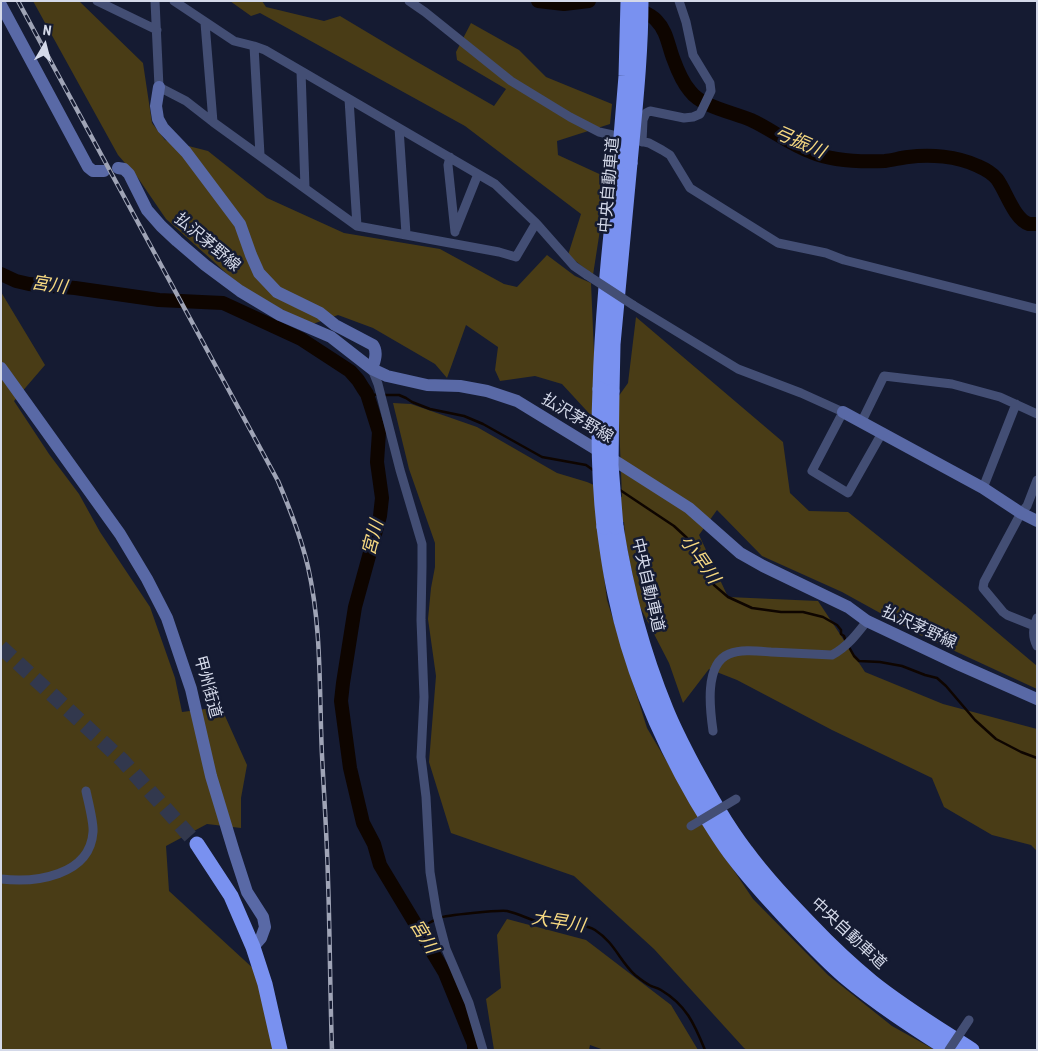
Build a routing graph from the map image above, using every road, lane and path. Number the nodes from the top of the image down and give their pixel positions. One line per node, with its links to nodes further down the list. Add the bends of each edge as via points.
1 (97, 1): 10 (street)
2 (155, 1): 10 (street)
3 (174, 1): 9 (street)
4 (409, 1): 17 (street, via 512,81 570,117 599,132)
5 (628, 1): 20 (highway, 中央自動車道, bridge)
6 (641, 1): 20 (highway, 中央自動車道, bridge, via 638,77)
7 (679, 1): 17 (street, via 693,55 710,82 711,91 700,114 693,117 646,113)
8 (1, 6): 22 (main road, via 88,167 93,171)
9 (205, 23): 11 (street, via 234,42); 15 (street)
10 (157, 30): 13 (street)
11 (254, 46): 12 (street); 18 (street)
12 (301, 71): 14 (street); 24 (street)
13 (159, 87): 15 (street, via 186,101); 32 (main road, via 158,119 240,224 259,273 278,292 320,312 334,325 373,345 375,361)
14 (349, 99): 16 (street); 26 (street)
15 (212, 122): 18 (street)
16 (399, 128): 19 (street); 28 (street)
17 (642, 142): 30 (street, via 670,156 690,188 778,243)
18 (260, 155): 24 (street)
19 (450, 157): 23 (street); 27 (street, via 448,166)
20 (625, 162): 42 (highway, 中央自動車道, bridge, via 601,342 611,464)
21 (118, 168): 32 (main road, 払沢茅野線, via 129,174 147,210 161,226 205,265 280,316 331,337)
22 (104, 171)
23 (478, 174): 25 (street, via 495,184); 27 (street)
24 (305, 188): 26 (street)
25 (536, 223): 29 (street, via 516,257); 34 (street, bridge, via 574,266 738,369)
26 (358, 226): 28 (street)
27 (455, 232): 29 (street)
28 (406, 234): 29 (street)
29 (454, 244)
30 (1037, 309)
31 (1, 368): 53 (main road, 甲州街道, via 120,534 167,618 192,689 211,776 234,852 247,892 263,917 265,927)
32 (372, 369): 43 (main road, 払沢茅野線, via 387,376 427,385 487,391 518,402 689,508 740,553 848,607); 56 (street, via 422,544 424,697 421,757 430,872 446,949 469,1003)
33 (1016, 404): 35 (street); 36 (street, via 952,384 884,376); 39 (street)
34 (843, 412): 36 (main road); 37 (street, via 812,471 848,493)
35 (1037, 414)
36 (862, 423): 37 (main road)
37 (882, 434): 39 (main road)
38 (1037, 480): 40 (street)
39 (983, 488): 40 (main road)
40 (1021, 513): 41 (main road); 44 (street, via 984,582 984,588 1003,612)
41 (1037, 521)
42 (610, 527): 57 (highway, 中央自動車道, via 615,595 638,675 667,746 714,831 752,881 843,975); 58 (highway, 中央自動車道, via 637,627 666,709 704,785 740,843 785,898 871,981)
43 (867, 622): 46 (main road, 払沢茅野線); 47 (street, via 832,655 745,650 727,655 718,662 711,680 709,706)
44 (1036, 624): 45 (street, via 1033,634)
45 (1037, 646)
46 (1037, 699)
47 (713, 731)
48 (86, 791): 52 (street, via 94,831 85,857 49,877)
49 (736, 799): 50 (street, bridge)
50 (689, 828)
51 (198, 844): 53 (highway, via 231,896)
52 (1, 879)
53 (253, 947): 55 (highway)
54 (970, 1018): 57 (street, bridge)
55 (280, 1050)
56 (483, 1050)
57 (949, 1050)
58 (972, 1050)

